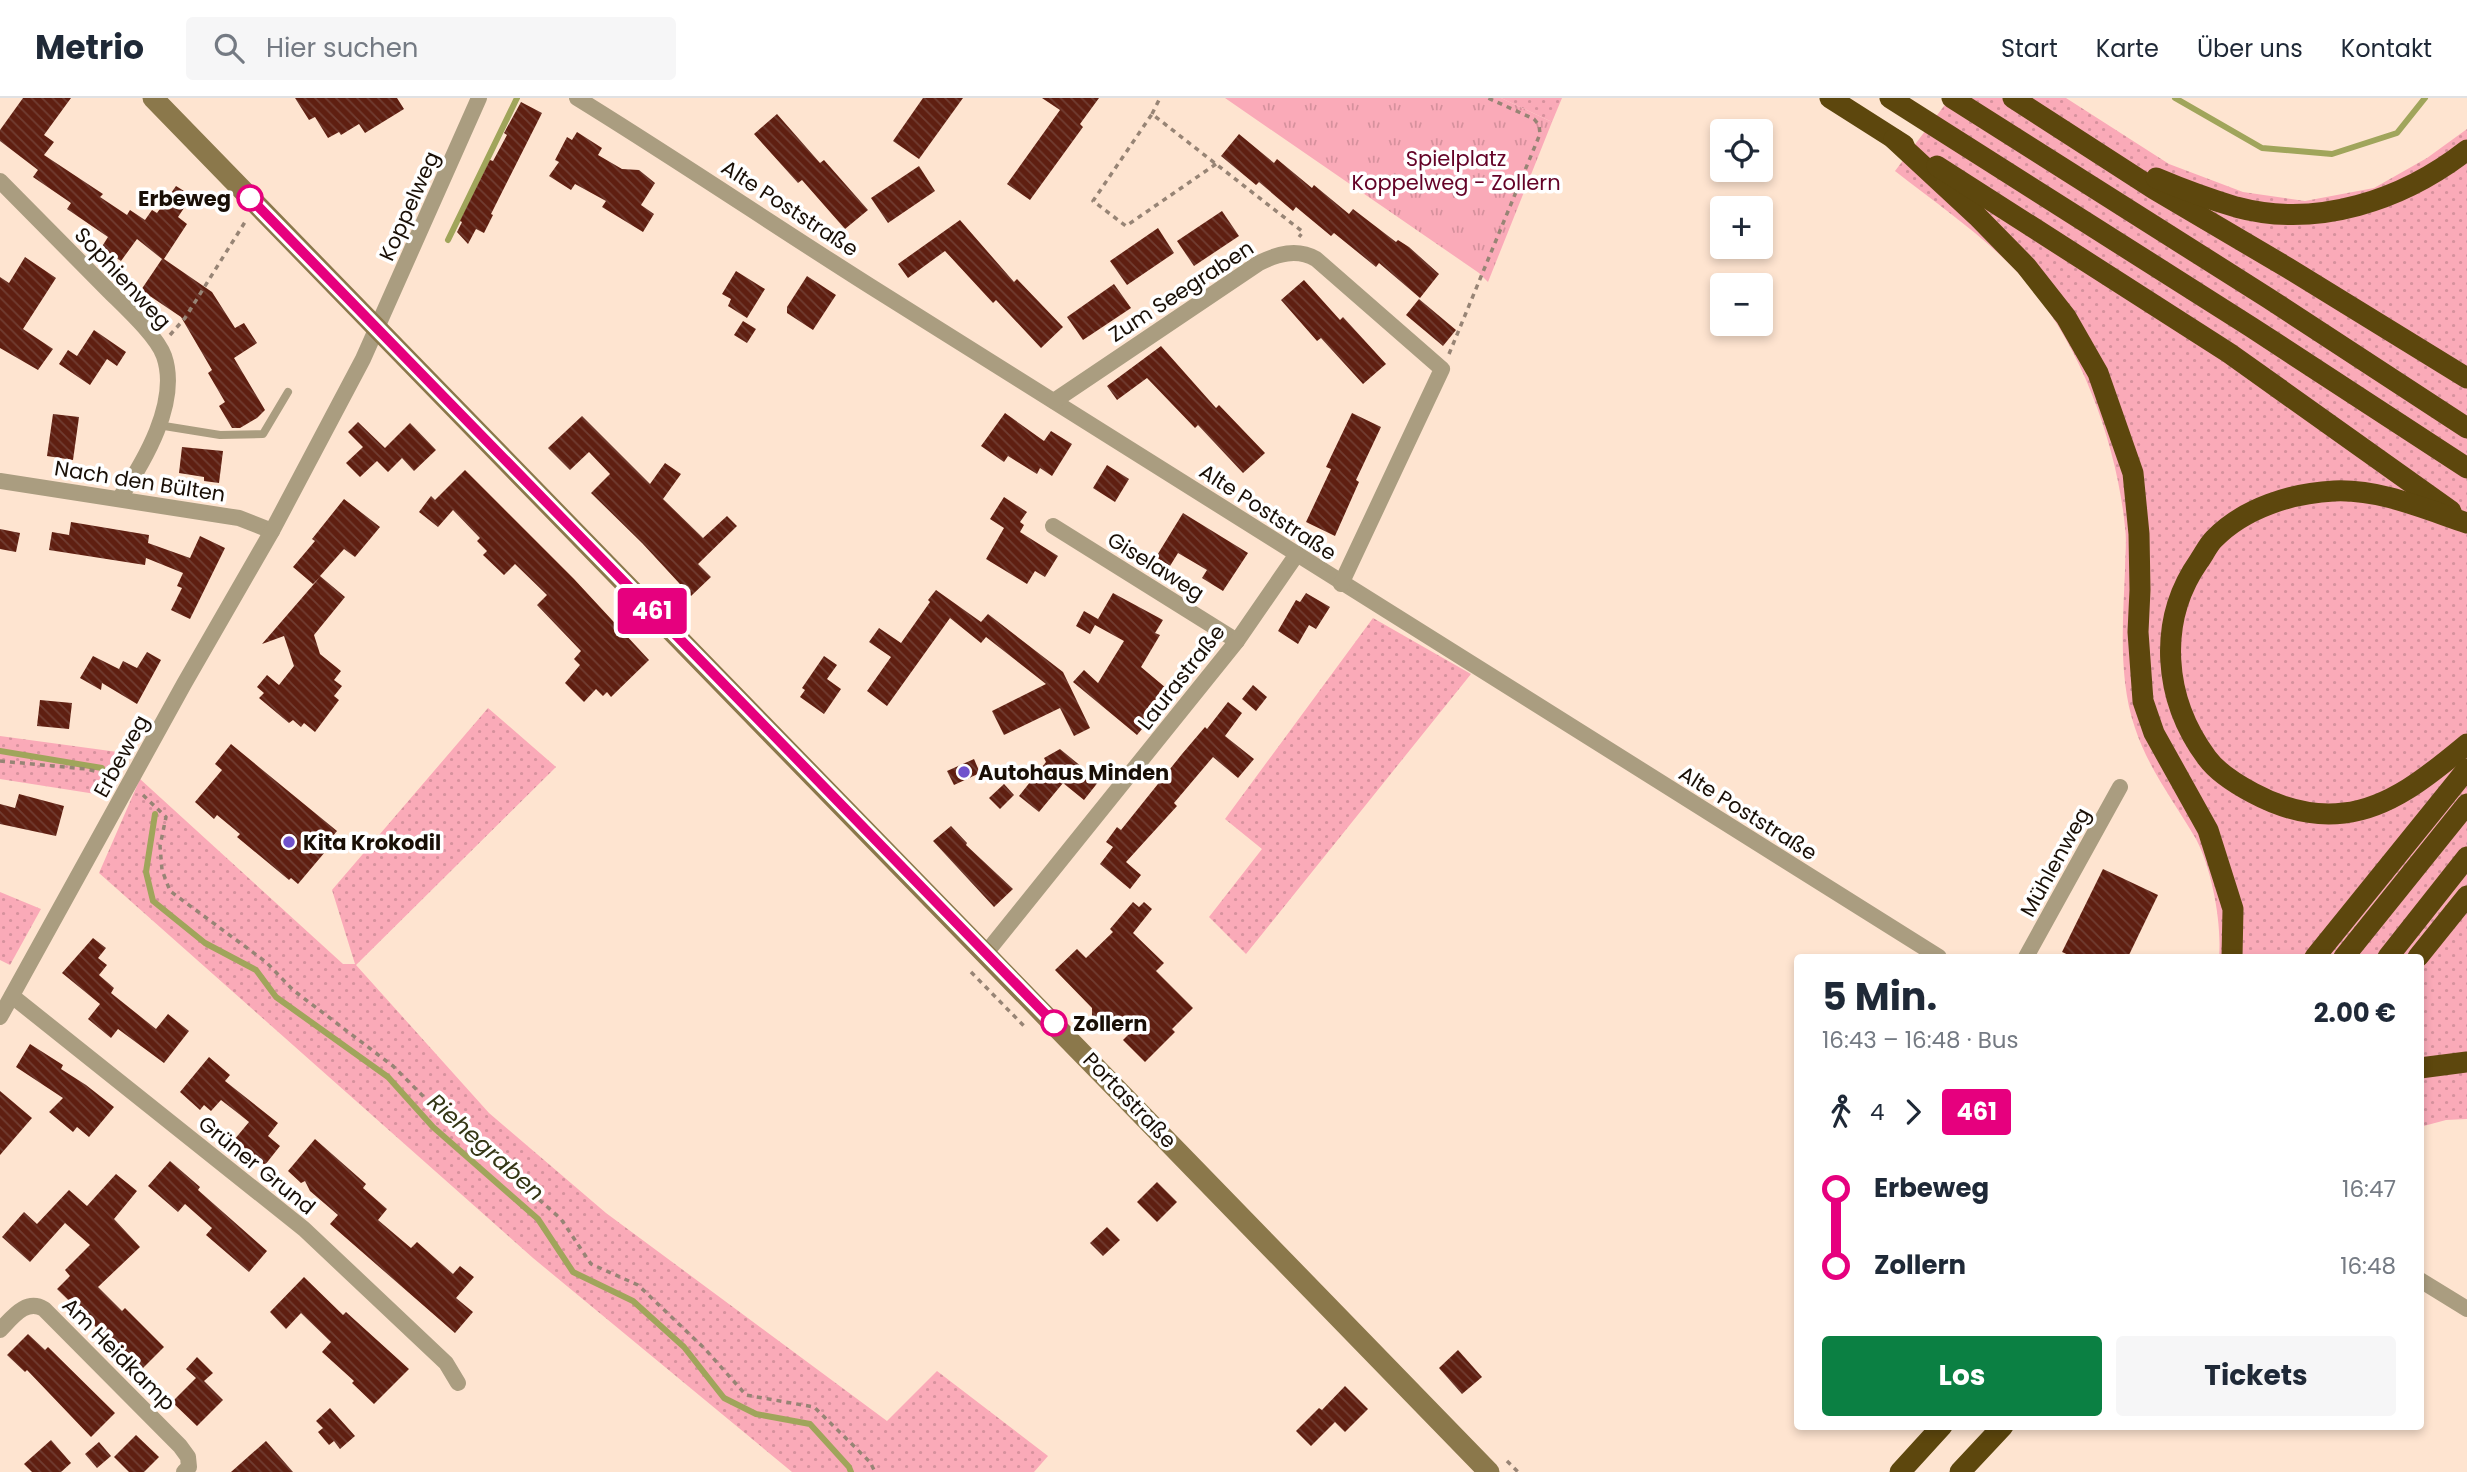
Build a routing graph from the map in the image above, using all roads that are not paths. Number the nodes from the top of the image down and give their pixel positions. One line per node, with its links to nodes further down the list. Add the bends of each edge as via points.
1 (153, 98): 12 (main road, Portastraße)
2 (479, 98): 12 (street, Koppelweg)
3 (577, 98): 15 (street, Alte Poststraße)
4 (1830, 98): 8 (highway)
5 (1890, 98): 18 (highway)
6 (1952, 98): 17 (highway)
7 (2013, 98): 10 (highway)
8 (1894, 139): 21 (highway, via 2229,353); 36 (highway, via 2026,266 2066,317 2098,373 2133,473 2143,701 2154,733 2208,830 2233,909)
9 (2467, 150): 10 (highway, via 2412,186 2343,211 2288,215 2238,208)
10 (2102, 155): 13 (highway)
11 (0, 181): 16 (street, Sophienweg, via 158,345 167,385)
12 (377, 329): 23 (street, Erbeweg); 33 (main road, Portastraße)
13 (2467, 378)
14 (288, 393): 16 (lane, via 262,434 220,435)
15 (1054, 401): 24 (street, Alte Poststraße); 25 (street, Zum Seegraben, via 1259,263 1287,253 1316,259 1443,369)
16 (158, 425): 20 (street, Sophienweg)
17 (2467, 428)
18 (2467, 468)
19 (0, 481): 20 (street, Nach den Bülten)
20 (119, 499): 23 (street, Nach den Bülten, via 239,518)
21 (2467, 523): 27 (highway, via 2369,493 2335,491 2291,496 2247,514 2214,539 2185,581 2171,625 2170,666 2180,711 2207,759 2232,781 2294,811 2344,813 2370,806 2432,773)
22 (1053, 526): 26 (street, Giselaweg)
23 (272, 531): 41 (street, Erbeweg)
24 (1297, 554): 25 (street, Alte Poststraße); 26 (street, Laurastraße)
25 (1341, 584): 34 (street, Alte Poststraße)
26 (1237, 641): 33 (street, Laurastraße)
27 (2467, 744)
28 (2467, 769): 37 (highway)
29 (2120, 787): 35 (street, Mühlenweg)
30 (2467, 804): 38 (highway)
31 (2467, 858): 39 (highway)
32 (2467, 896): 40 (highway)
33 (986, 953): 53 (main road, Portastraße)
34 (1934, 954)
35 (2028, 954)
36 (2232, 954)
37 (2317, 954)
38 (2346, 954)
39 (2390, 954)
40 (2420, 954)
41 (12, 996): 42 (street, Erbeweg); 48 (street, Grüner Grund, via 304,1229 446,1363)
42 (0, 1017)
43 (2467, 1062): 44 (highway)
44 (2424, 1067)
45 (2424, 1282): 46 (street)
46 (2467, 1309)
47 (0, 1330): 52 (street, Am Heidkamp, via 30,1305 44,1309 180,1446 188,1457 189,1467)
48 (458, 1383)
49 (1929, 1430): 54 (highway)
50 (1938, 1430): 54 (highway)
51 (1999, 1430): 55 (highway)
52 (184, 1472)
53 (1489, 1472)
54 (1899, 1472)
55 (1960, 1472)

